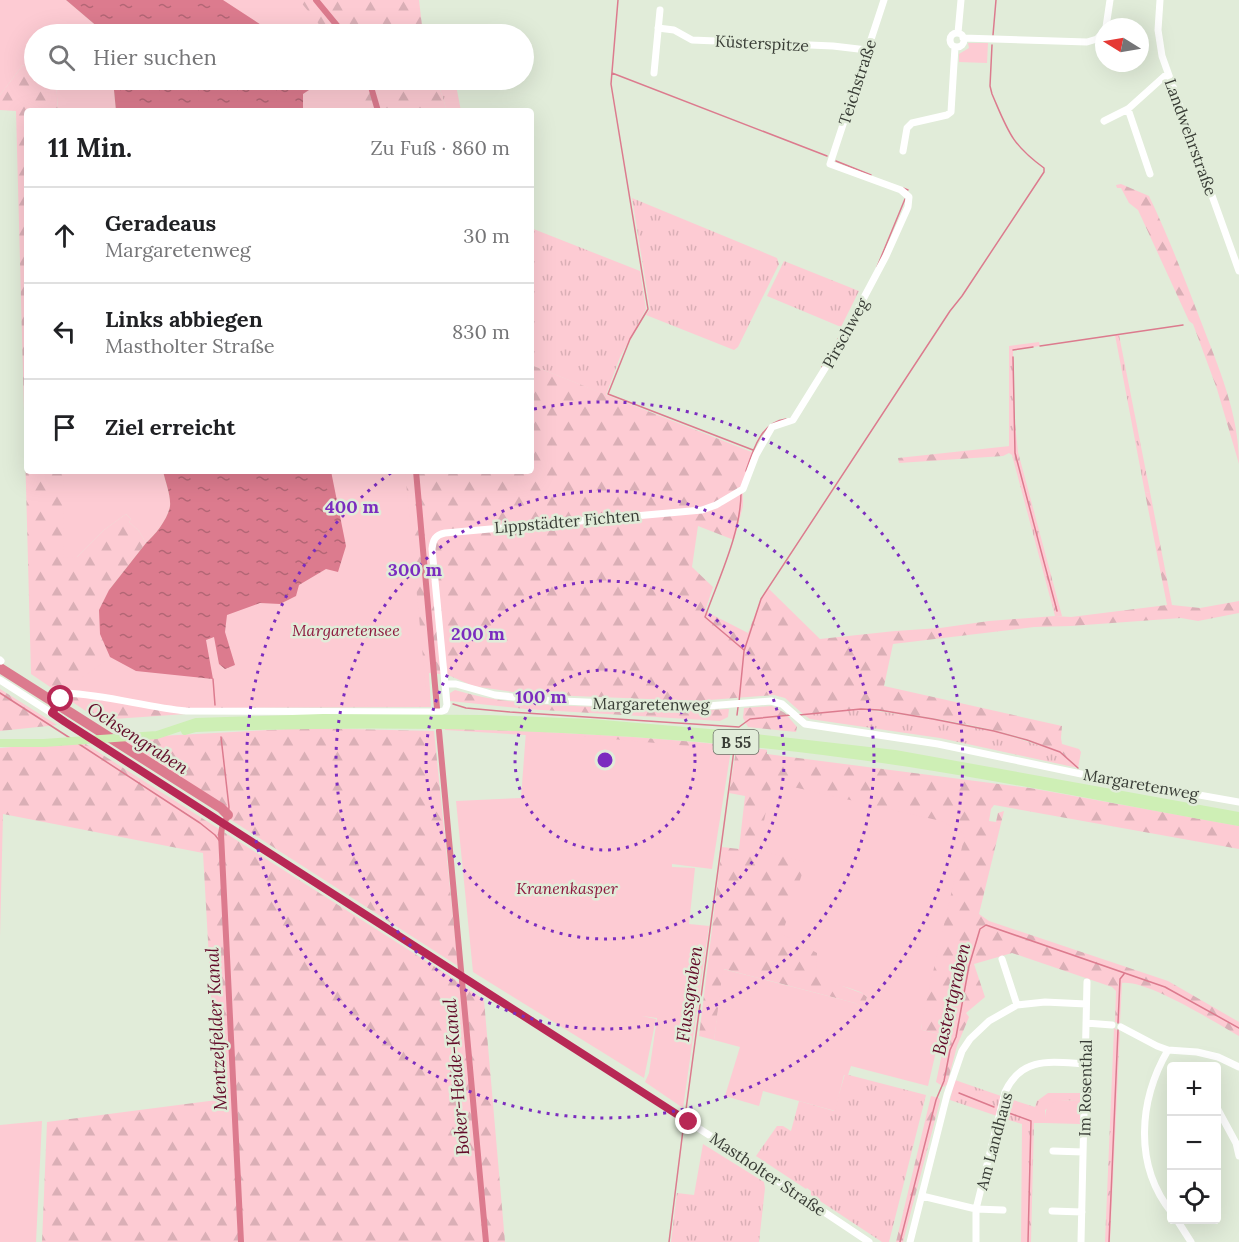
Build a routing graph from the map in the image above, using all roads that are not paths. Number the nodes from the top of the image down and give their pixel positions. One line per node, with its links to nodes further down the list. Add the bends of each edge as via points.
1 (884, 0): 11 (street, Teichstraße)
2 (961, 0): 8 (street)
3 (1110, 0): 6 (street)
4 (1161, 0): 13 (street, Landwehrstraße, via 1160,42)
5 (660, 10): 7 (street)
6 (1107, 18)
7 (658, 28): 11 (street, Küsterspitze, via 674,30 692,40); 12 (street)
8 (961, 35): 9 (street); 10 (street, via 962,44); 10 (street, via 952,34 951,45)
9 (1095, 40)
10 (955, 47): 16 (street, via 951,112 912,123)
11 (867, 50): 17 (street, Teichstraße)
12 (654, 73)
13 (1168, 73): 14 (street); 19 (street, Landwehrstraße)
14 (1128, 109): 15 (street); 18 (street)
15 (1104, 121)
16 (903, 151)
17 (830, 164): 20 (street, Pirschweg, via 901,190 909,196 908,207 834,354 793,420 771,427 740,491)
18 (1150, 174)
19 (1239, 271)
20 (702, 510): 22 (street, Lippstädter Fichten, via 445,533 435,538 432,549)
21 (0, 680): 23 (street, Mastholter Straße)
22 (445, 684): 23 (street, via 447,705 440,712 186,711 66,693); 26 (street, Margaretenweg, via 541,700 695,707 771,701 782,704 805,724 938,744)
23 (53, 711): 50 (street, Mastholter Straße)
24 (133, 739): 25 (main road, B 55); 27 (main road, B 55, via 196,722 323,718 591,723 895,754); 28 (main road, B 55, via 196,728 306,724 471,724 591,730 895,760)
25 (0, 745)
26 (1239, 802)
27 (1239, 816)
28 (1239, 822)
29 (1002, 959): 32 (street)
30 (1087, 982): 31 (street, Im Rosenthal)
31 (1086, 1004): 32 (street); 33 (street, Im Rosenthal)
32 (1017, 1005): 43 (street, via 979,1029 962,1051)
33 (1086, 1023): 34 (street, Im Rosenthal); 37 (street, Im Rosenthal)
34 (1112, 1025)
35 (1121, 1027): 36 (street)
36 (1168, 1050): 38 (street, via 1208,1055); 44 (street, via 1154,1078 1144,1115 1144,1146 1150,1172)
37 (1085, 1064): 41 (street, Im Rosenthal); 45 (street, Am Landhaus, via 1043,1062 1028,1066 1009,1083)
38 (1239, 1067)
39 (1221, 1115): 42 (street)
40 (1053, 1151): 41 (street, Im Rosenthal)
41 (1083, 1152): 48 (street, Im Rosenthal)
42 (1239, 1156)
43 (921, 1196): 45 (street); 51 (street)
44 (1167, 1206)
45 (976, 1209): 46 (street, Am Landhaus); 52 (street, Am Landhaus)
46 (1003, 1209)
47 (1052, 1211): 48 (street)
48 (1082, 1212): 53 (street, Im Rosenthal)
49 (1180, 1224): 54 (street)
50 (870, 1242)
51 (910, 1242)
52 (976, 1242)
53 (1081, 1242)
54 (1191, 1242)

